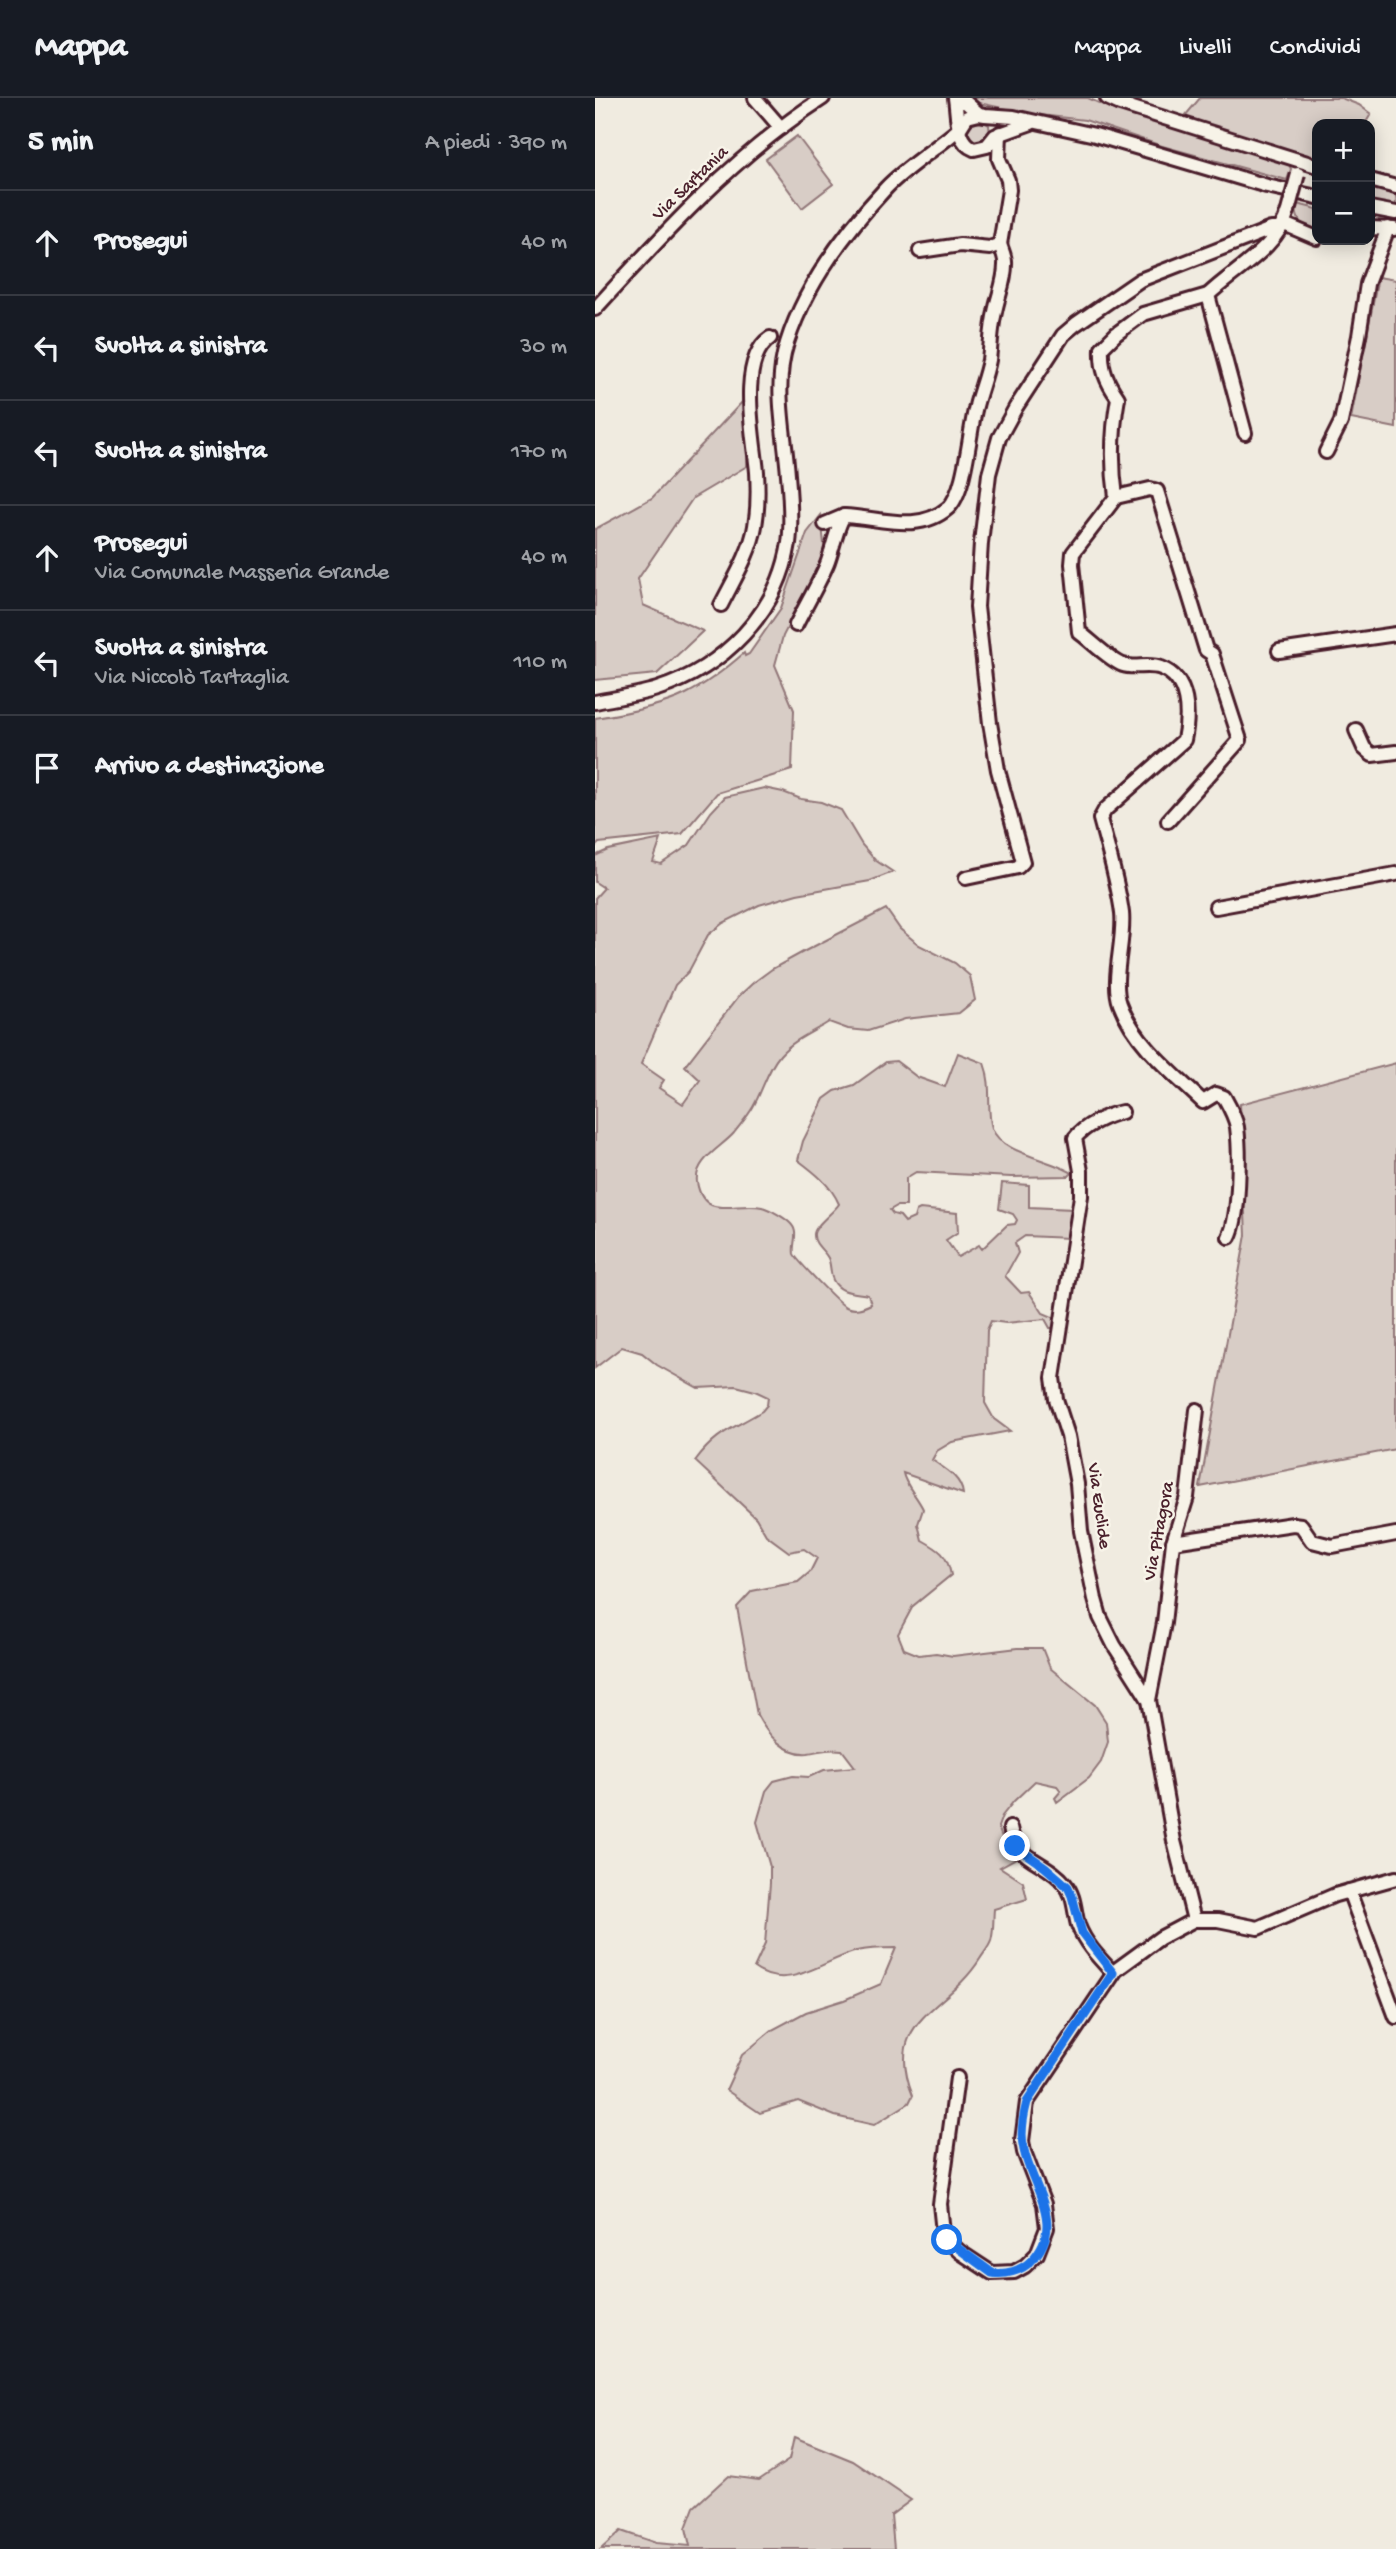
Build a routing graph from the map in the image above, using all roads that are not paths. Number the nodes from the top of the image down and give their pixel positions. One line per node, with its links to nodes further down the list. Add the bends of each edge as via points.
1 (755, 98): 8 (street)
2 (823, 98): 8 (street, Via Sartania)
3 (955, 98): 9 (street)
4 (961, 98): 6 (street)
5 (1107, 98): 16 (street)
6 (982, 115): 7 (street); 9 (street, via 967,117); 10 (street)
7 (1035, 122): 10 (street); 19 (street)
8 (781, 128): 28 (street, Via Sartania, via 718,182)
9 (960, 128): 11 (street); 13 (street)
10 (997, 135): 12 (street); 15 (street)
11 (963, 142): 12 (street); 13 (street)
12 (981, 149): 15 (street)
13 (926, 157): 29 (street, via 887,188 839,247)
14 (1312, 167): 16 (street)
15 (1002, 168): 25 (street, via 1009,190)
16 (1299, 168): 22 (street, bridge)
17 (1375, 181): 18 (street)
18 (1396, 187)
19 (1312, 196)
20 (1375, 209): 21 (street)
21 (1396, 213)
22 (1282, 227): 24 (street); 27 (street, via 1254,258); 46 (street, via 1140,280 1076,324 1063,335 999,438 989,474 977,607 998,770 1023,862)
23 (1392, 229): 33 (street, via 1367,284 1341,422)
24 (1312, 236)
25 (1000, 244): 26 (street); 35 (street, via 1005,274 994,314 984,388 955,499 932,518 916,522)
26 (920, 251)
27 (1208, 295): 32 (street); 34 (street, via 1143,314 1102,348 1105,380 1118,398 1112,453)
28 (595, 309)
29 (792, 330): 30 (street); 31 (street)
30 (770, 338): 31 (street); 37 (street, via 756,354 750,407 757,475 755,528)
31 (785, 351): 41 (street, via 781,407 789,544 763,611 738,641 692,674 660,688)
32 (1245, 433)
33 (1326, 452)
34 (1116, 497): 44 (street, via 1157,491 1206,650 1212,654 1240,740); 49 (street, via 1073,553 1079,632 1124,666 1160,667 1172,674 1187,706 1184,740 1100,819 1122,914 1119,1003 1139,1036 1167,1068 1203,1102 1216,1094 1224,1097 1233,1114 1238,1148 1237,1214)
35 (844, 516): 36 (street); 38 (street, via 827,565)
36 (825, 524)
37 (721, 605)
38 (796, 625)
39 (1396, 634): 40 (street)
40 (1279, 652)
41 (595, 702)
42 (1356, 730): 43 (street, via 1372,755)
43 (1396, 752)
44 (1168, 821)
45 (1396, 874): 47 (street)
46 (966, 878)
47 (1216, 906)
48 (1122, 1112): 53 (street, Via Euclide, via 1075,1138 1081,1196 1053,1378 1068,1436 1083,1542 1100,1617)
49 (1229, 1237)
50 (1197, 1410): 52 (street, Via Pitagora, via 1188,1497)
51 (1396, 1534): 52 (street, via 1332,1546 1312,1541 1301,1525 1293,1524)
52 (1173, 1542): 53 (street, Via Pitagora)
53 (1149, 1700): 57 (street, Via Euclide, via 1174,1841)
54 (1010, 1828): 58 (street, via 1015,1846 1068,1887 1082,1933)
55 (1396, 1878): 56 (street)
56 (1349, 1891): 57 (street, via 1258,1928); 59 (street)
57 (1194, 1920): 58 (street, via 1160,1938)
58 (1113, 1973): 60 (street, via 1027,2102 1022,2141 1044,2204 1047,2228 1037,2254 1014,2272 992,2273 960,2252 943,2232 940,2204)
59 (1396, 2017)
60 (957, 2078)

